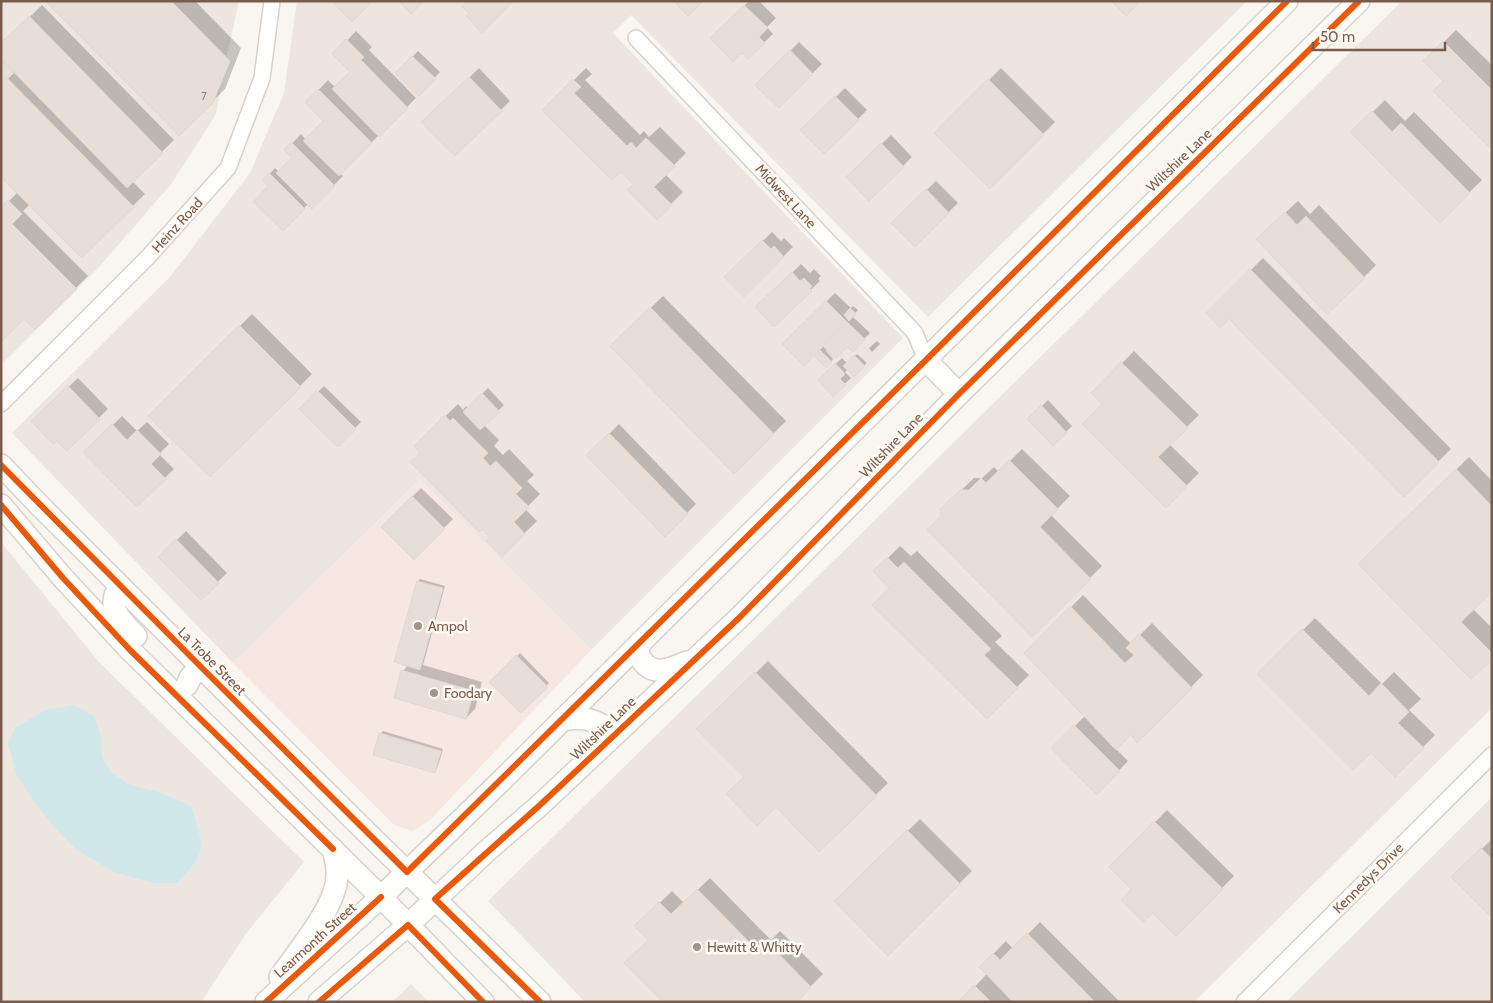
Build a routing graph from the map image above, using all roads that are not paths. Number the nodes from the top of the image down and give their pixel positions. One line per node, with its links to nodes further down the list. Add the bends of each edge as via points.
1 (272, 1): 7 (street, Heinz Road, via 262,78 228,168 147,258)
2 (1287, 1): 5 (main road)
3 (1359, 1): 6 (main road, Wiltshire Lane)
4 (636, 38): 5 (street, Midwest Lane, via 915,334)
5 (926, 360): 6 (main road); 13 (main road)
6 (960, 394): 14 (main road, Wiltshire Lane)
7 (1, 404)
8 (1, 465): 12 (main road, La Trobe Street)
9 (1, 488): 11 (main road, via 30,527)
10 (1, 505): 11 (main road)
11 (43, 555): 19 (main road, via 130,650)
12 (120, 586): 15 (main road, La Trobe Street); 16 (main road, via 114,600 119,617)
13 (640, 643): 14 (main road, via 639,656 654,671); 17 (main road)
14 (696, 658): 18 (main road, Wiltshire Lane)
15 (200, 666): 16 (main road); 22 (main road, La Trobe Street)
16 (187, 685): 19 (main road, via 210,712)
17 (562, 720): 18 (main road, via 586,718); 22 (main road)
18 (616, 733): 24 (main road, Wiltshire Lane)
19 (237, 755): 21 (main road)
20 (1492, 755): 30 (street, Kennedys Drive)
21 (333, 849): 23 (main road); 26 (main road, via 337,871 333,895)
22 (407, 872): 23 (main road); 24 (main road, La Trobe Street)
23 (382, 897): 25 (main road); 26 (main road, Learmonth Street)
24 (435, 899): 25 (main road, Wiltshire Lane); 29 (main road, La Trobe Street)
25 (408, 925): 27 (main road); 28 (main road)
26 (265, 1002)
27 (319, 1002)
28 (483, 1002)
29 (540, 1002)
30 (1244, 1002)

